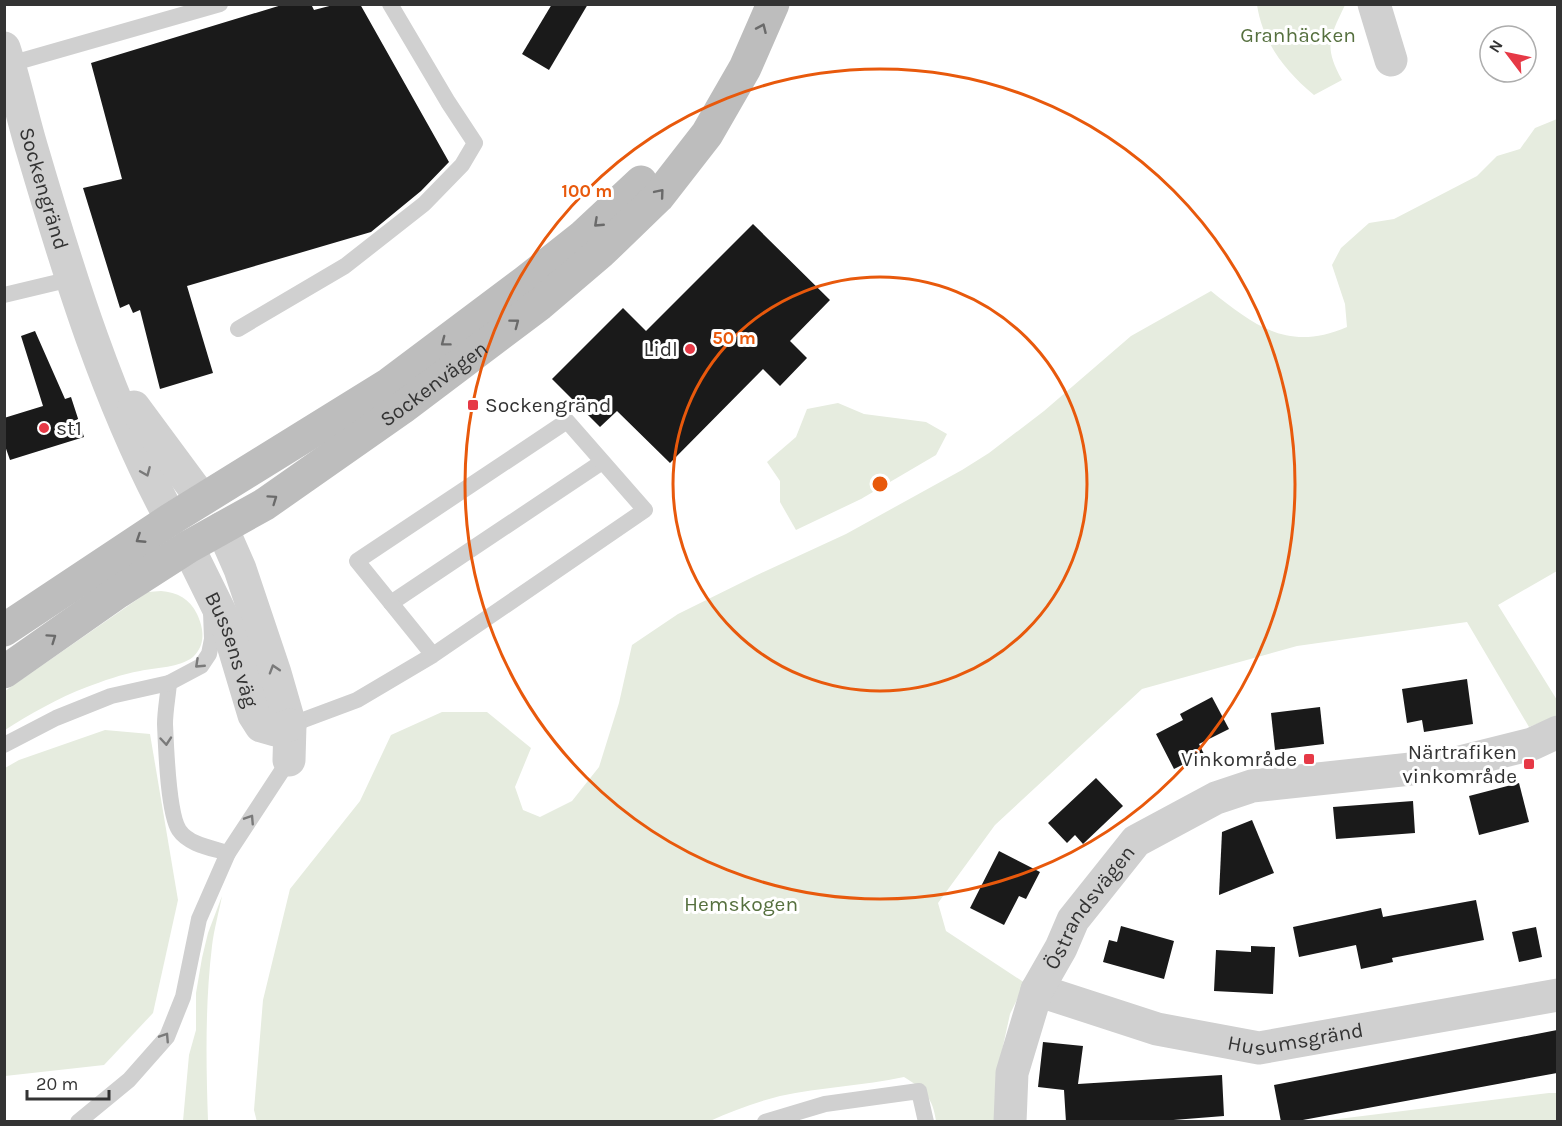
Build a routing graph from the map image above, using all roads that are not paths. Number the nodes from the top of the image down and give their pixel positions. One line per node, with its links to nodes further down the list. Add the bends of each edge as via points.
1 (220, 4): 6 (lane)
2 (390, 4): 10 (lane, via 475,144 462,165 424,204 345,267)
3 (750, 4): 13 (main road, Sockenvägen, one-way to 13, via 727,55 686,125 640,183 582,237 388,384)
4 (772, 4): 15 (main road, Sockenvägen, one-way to 4, via 265,504 402,408 540,304 601,252 658,197 707,134 745,68)
5 (1374, 4): 7 (street)
6 (7, 56): 8 (street, Sockengränd)
7 (1390, 60)
8 (71, 279): 9 (lane); 11 (street, Sockengränd)
9 (4, 295)
10 (238, 329)
11 (99, 360): 13 (street, Sockengränd); 14 (street, Sockengränd, one-way to 14)
12 (602, 462): 18 (lane); 18 (lane, via 567,422 357,561); 20 (lane, via 645,510)
13 (202, 499): 14 (main road, Sockenvägen); 15 (main road)
14 (171, 519): 16 (main road); 19 (main road, Sockenvägen, one-way to 19)
15 (222, 528): 16 (main road, Sockenvägen); 23 (street, Bussens väg, one-way to 15, via 259,623)
16 (188, 547): 17 (street, Bussens väg); 21 (main road, Sockenvägen, one-way to 16)
17 (210, 590): 22 (lane, one-way to 22, via 209,654 201,666); 23 (street, Bussens väg, via 228,628 254,715 261,726 275,730)
18 (391, 603): 20 (lane)
19 (4, 630)
20 (433, 655): 23 (lane, via 357,700)
21 (4, 672)
22 (170, 683): 25 (lane, via 111,696); 27 (lane, one-way to 27, via 165,722 172,811 178,829 200,845)
23 (290, 725): 26 (street, Bussens väg)
24 (1557, 732): 28 (street, Östrandsvägen, via 1532,744 1448,765 1252,786 1216,798 1136,841 1072,921)
25 (4, 745)
26 (289, 760): 27 (lane, one-way to 26)
27 (228, 853): 30 (lane, one-way to 27, via 129,1080 167,1037 183,997 199,919)
28 (1037, 990): 29 (street, Husumsgränd, via 1157,1029 1259,1048); 33 (street, Östrandsvägen, via 1012,1073)
29 (1557, 995)
30 (78, 1122)
31 (765, 1122): 32 (lane, via 825,1104 919,1092)
32 (926, 1122)
33 (1010, 1122)

